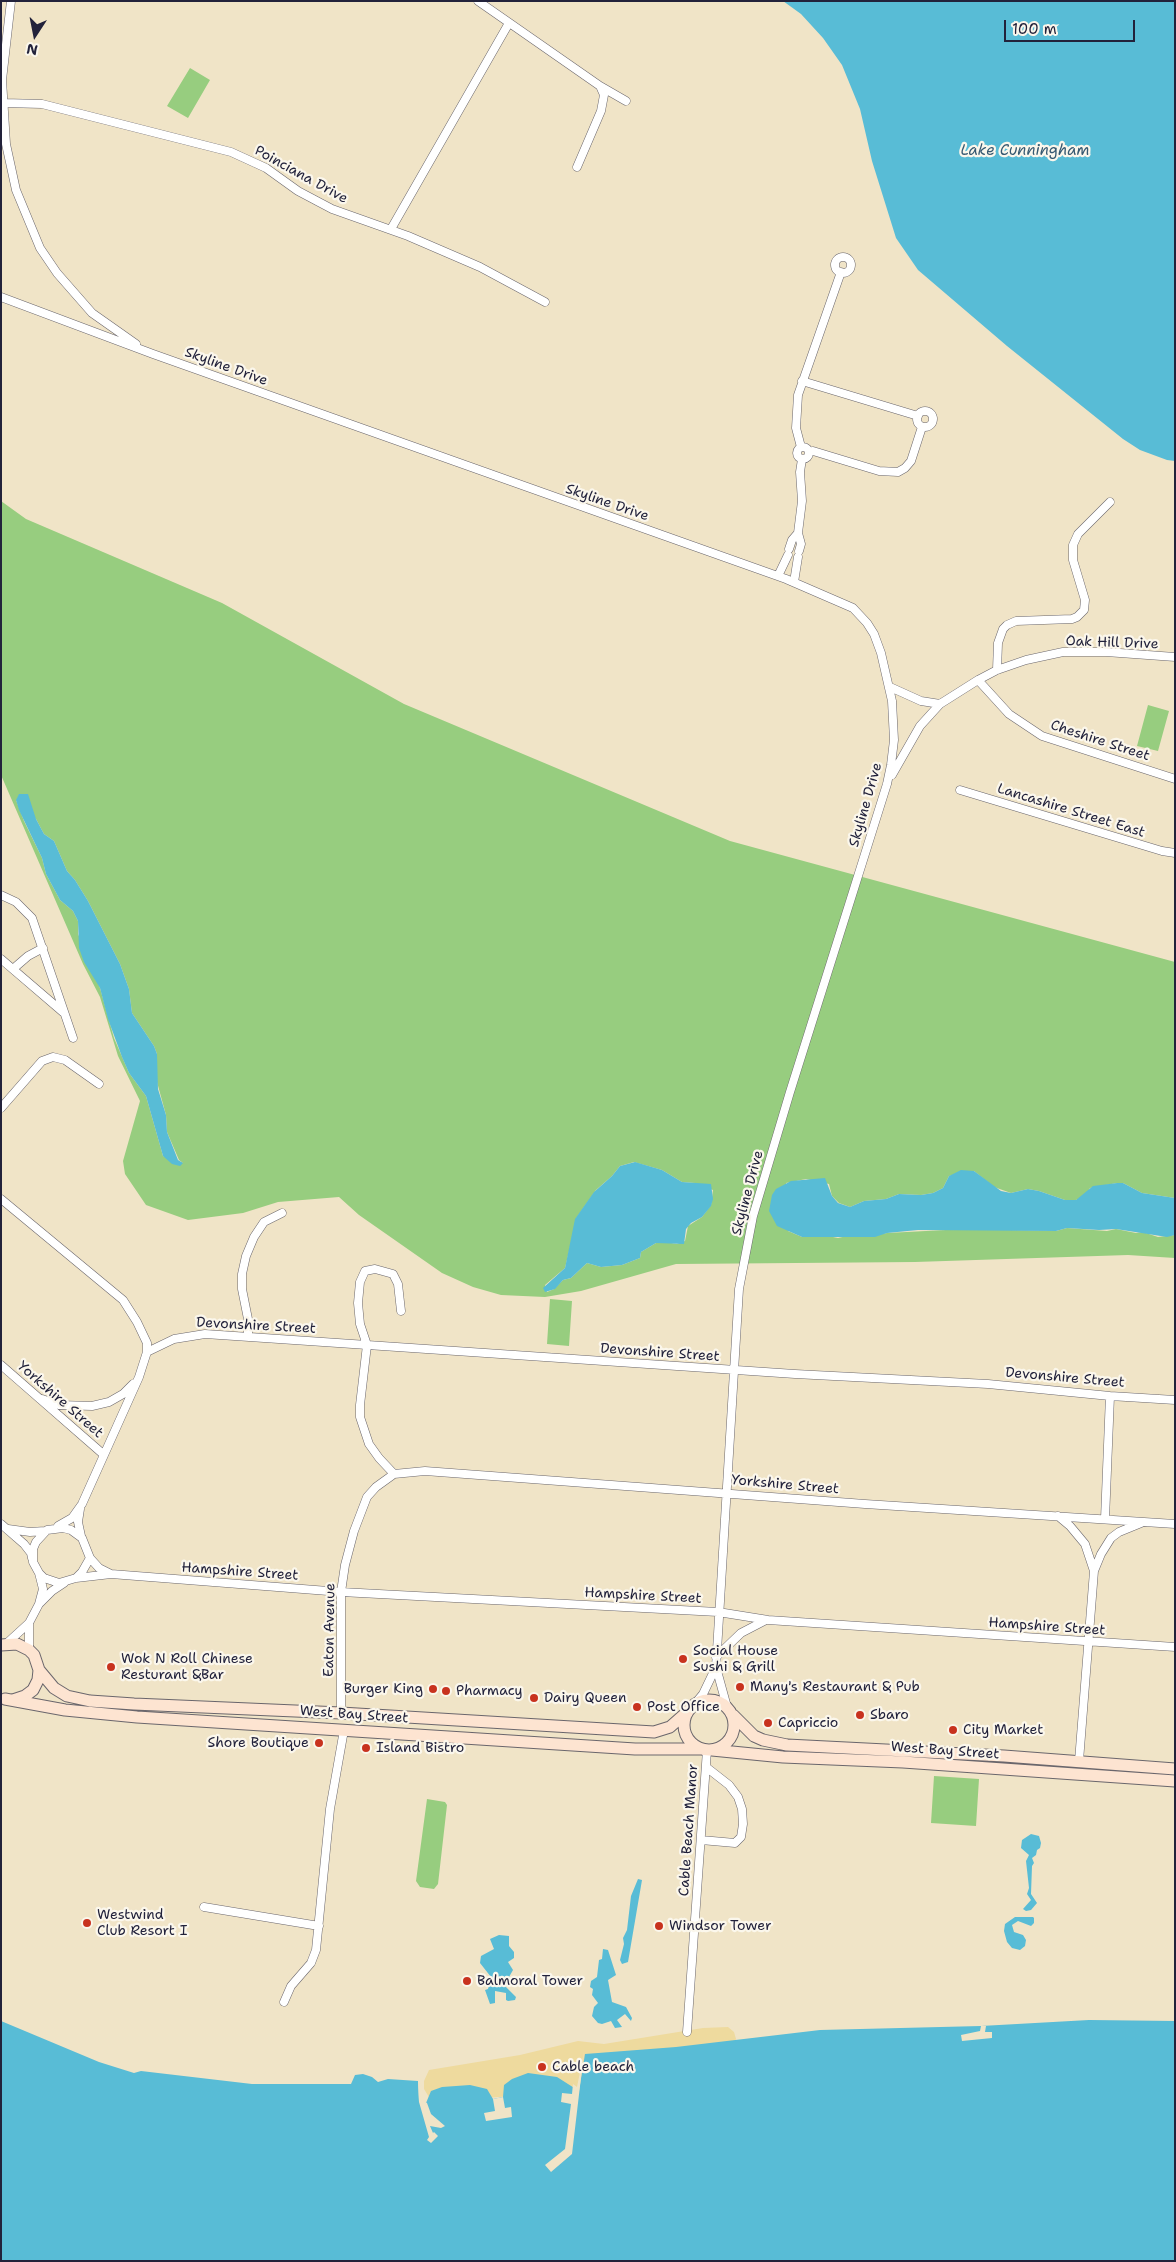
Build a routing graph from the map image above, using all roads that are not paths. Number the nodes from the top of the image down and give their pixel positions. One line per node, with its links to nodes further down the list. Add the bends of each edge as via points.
1 (11, 1): 6 (street)
2 (478, 1): 3 (street)
3 (509, 23): 4 (street); 8 (street)
4 (600, 86): 5 (street); 7 (street, via 604,95 601,111)
5 (626, 101)
6 (2, 102): 8 (street, Poinciana Drive, via 42,104 231,152 266,168 298,191 332,209); 12 (street, via 16,190 40,248 92,313)
7 (577, 167)
8 (391, 229): 11 (street, Poinciana Drive, via 480,267)
9 (841, 272): 13 (street)
10 (1, 297): 12 (street, Skyline Drive)
11 (545, 302)
12 (153, 354): 21 (street, Skyline Drive)
13 (802, 381): 14 (street); 16 (street, via 796,411)
14 (918, 416): 15 (street, via 917,421); 15 (street, via 927,412 932,418 930,425)
15 (922, 427): 17 (street, via 911,461 898,472 879,471)
16 (801, 447): 17 (street); 18 (street, via 797,453)
17 (809, 452): 18 (street)
18 (802, 459): 20 (street)
19 (1110, 502): 24 (street, via 1078,534 1072,545 1085,600 1084,610 1072,618 1016,621 1007,625 998,643)
20 (798, 533): 21 (street); 22 (street, via 801,544)
21 (778, 576): 22 (street, Skyline Drive)
22 (794, 582): 26 (street, Skyline Drive, via 843,602 867,623 878,644)
23 (1175, 657): 24 (street, Oak Hill Drive, via 1063,652)
24 (997, 670): 25 (street, Oak Hill Drive)
25 (978, 680): 27 (street, Oak Hill Drive); 28 (street, Cheshire Street, via 1009,714 1042,736)
26 (890, 686): 27 (street, via 921,701); 29 (street, Skyline Drive, via 894,740)
27 (940, 704): 29 (street, Oak Hill Drive, via 912,738)
28 (1175, 779)
29 (888, 784): 47 (street, Skyline Drive, via 753,1216 739,1289)
30 (960, 790): 31 (street, Lancashire Street East)
31 (1175, 854)
32 (1, 894): 33 (street, via 16,902 32,918)
33 (44, 948): 35 (street); 36 (street)
34 (1, 959): 35 (street)
35 (13, 969): 36 (street)
36 (64, 1013): 37 (street)
37 (73, 1038)
38 (99, 1084): 39 (street, via 65,1060 53,1057 42,1061)
39 (1, 1108)
40 (1, 1199): 45 (street, via 123,1300 142,1332)
41 (282, 1213): 43 (street, via 264,1222 246,1256 242,1274)
42 (401, 1311): 44 (street, via 398,1284 393,1274 375,1269 365,1271 360,1282 358,1312)
43 (248, 1337): 44 (street, Devonshire Street); 45 (street, Devonshire Street, via 188,1335)
44 (367, 1345): 47 (street, Devonshire Street); 53 (street, via 360,1404 363,1430 378,1458)
45 (147, 1352): 48 (street)
46 (1, 1365): 50 (street, Yorkshire Street)
47 (734, 1370): 49 (street, Devonshire Street, via 988,1384); 54 (street, Skyline Drive)
48 (139, 1377): 50 (street, via 124,1394 92,1406 59,1405); 52 (street)
49 (1110, 1396): 51 (street, Devonshire Street); 57 (street)
50 (39, 1398): 52 (street, Yorkshire Street)
51 (1175, 1400)
52 (103, 1454): 55 (street)
53 (394, 1474): 54 (street, Yorkshire Street, via 425,1472); 70 (street, Eaton Avenue, via 367,1497 349,1548)
54 (726, 1492): 56 (street, Yorkshire Street); 72 (street, Skyline Drive)
55 (82, 1504): 61 (street, via 72,1518); 62 (street, via 78,1522)
56 (1058, 1516): 57 (street, Yorkshire Street); 65 (street, via 1090,1551)
57 (1105, 1519): 58 (street, Yorkshire Street)
58 (1146, 1521): 59 (street, Yorkshire Street); 65 (street, via 1111,1538)
59 (1175, 1524)
60 (4, 1527): 61 (street, via 30,1532); 64 (street, via 31,1553)
61 (51, 1529): 62 (street, via 71,1530); 64 (street, via 36,1542)
62 (82, 1538): 63 (street)
63 (90, 1558): 67 (street); 68 (street)
64 (33, 1562): 66 (street)
65 (1094, 1571): 75 (street)
66 (39, 1573): 69 (street, via 50,1581); 71 (street, via 43,1589)
67 (111, 1574): 68 (street, Hampshire Street); 70 (street, Hampshire Street)
68 (76, 1578): 69 (street)
69 (68, 1582): 71 (street)
70 (341, 1592): 72 (street, Hampshire Street); 85 (street, Eaton Avenue)
71 (39, 1604): 74 (street)
72 (718, 1612): 73 (street, Hampshire Street); 79 (street, Skyline Drive)
73 (768, 1620): 75 (street, Hampshire Street); 79 (street, via 741,1633)
74 (29, 1623): 76 (street); 78 (street)
75 (1088, 1642): 77 (street, Hampshire Street); 88 (street)
76 (4, 1644): 78 (main road, via 17,1644)
77 (1175, 1647)
78 (29, 1650): 81 (main road, West Bay Street)
79 (716, 1657): 80 (street, Skyline Drive)
80 (716, 1668): 83 (street, Skyline Drive, via 711,1682); 84 (street, Skyline Drive)
81 (40, 1670): 82 (main road, via 30,1693 15,1700); 85 (main road, West Bay Street, via 60,1692 90,1701)
82 (3, 1699): 86 (main road, West Bay Street, via 65,1710 137,1717)
83 (690, 1709): 84 (main road, via 701,1701 710,1700 720,1702); 85 (main road, West Bay Street, via 670,1727 654,1732); 87 (main road, via 684,1723 686,1734 692,1743)
84 (730, 1711): 87 (main road, via 735,1725 732,1735 726,1744); 88 (main road, West Bay Street, via 754,1736 787,1745)
85 (342, 1713)
86 (344, 1730): 87 (main road, West Bay Street); 94 (street, via 330,1809)
87 (707, 1750): 89 (street, Cable Beach Manor); 91 (main road, West Bay Street)
88 (1079, 1762): 90 (main road, West Bay Street)
89 (706, 1767): 92 (street, Cable Beach Manor); 92 (street, via 729,1785 738,1797 743,1824 741,1837 735,1843)
90 (1175, 1769)
91 (1175, 1781)
92 (701, 1840): 96 (street, Cable Beach Manor)
93 (204, 1907): 94 (street)
94 (319, 1926): 95 (street, via 311,1963 291,1986)
95 (284, 2002)
96 (687, 2032)

